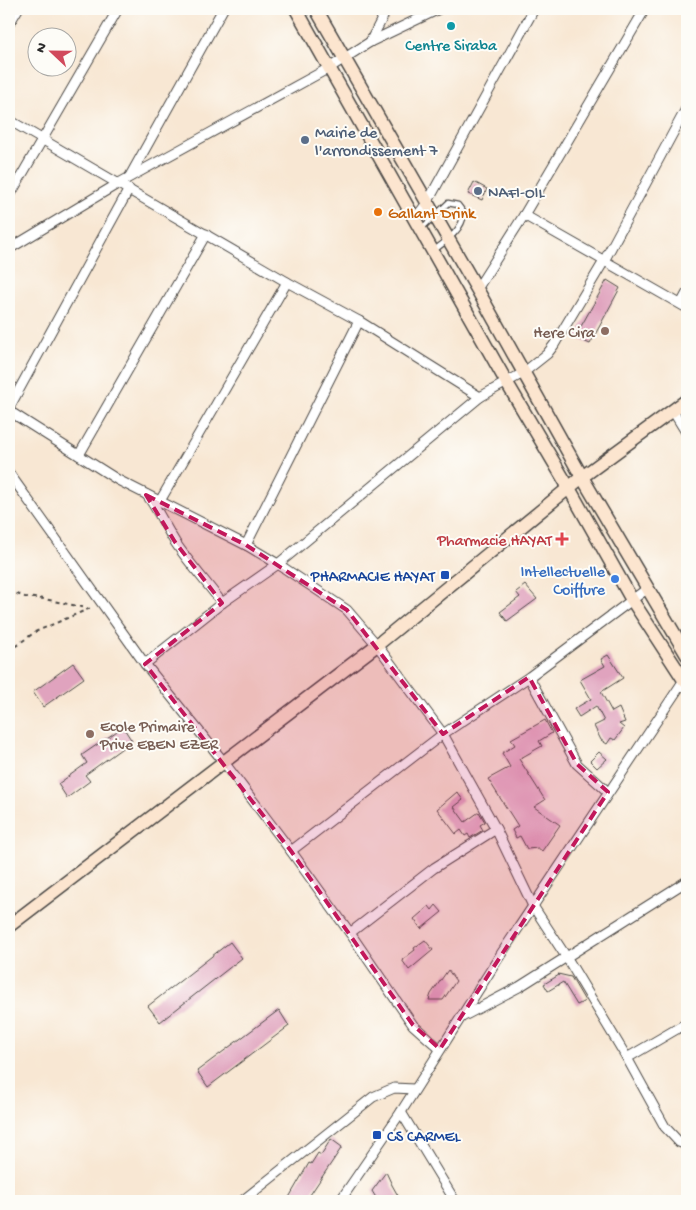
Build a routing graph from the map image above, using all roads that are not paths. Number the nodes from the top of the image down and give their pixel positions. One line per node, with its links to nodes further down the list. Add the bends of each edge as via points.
1 (18, 9): 10 (street)
2 (118, 9): 16 (street)
3 (222, 9): 17 (street)
4 (296, 9): 13 (main road)
5 (316, 9): 12 (main road)
6 (387, 9): 11 (street)
7 (439, 9): 11 (street)
8 (534, 9): 21 (street)
9 (645, 9): 22 (street)
10 (9, 24)
11 (370, 42): 12 (street)
12 (344, 58): 13 (street); 21 (main road)
13 (329, 68): 17 (street); 24 (main road)
14 (687, 107): 29 (street)
15 (9, 120): 16 (street)
16 (42, 139): 18 (street); 20 (street)
17 (130, 176): 18 (street)
18 (119, 182): 19 (street); 27 (street)
19 (129, 189): 25 (street); 39 (street)
20 (9, 197)
21 (427, 203): 23 (main road); 24 (street)
22 (524, 215): 29 (street); 31 (street)
23 (434, 216): 24 (lane); 26 (main road); 26 (lane, via 448,203 458,205 464,213 462,223)
24 (417, 225): 28 (main road)
25 (206, 234): 30 (street); 42 (street)
26 (448, 240): 28 (lane); 31 (main road)
27 (9, 249)
28 (432, 252): 36 (main road)
29 (604, 261): 33 (street); 35 (street, via 554,345)
30 (287, 282): 34 (street); 47 (street)
31 (477, 289): 35 (main road)
32 (687, 293): 33 (street)
33 (684, 306)
34 (359, 321): 37 (street); 48 (street)
35 (523, 373): 36 (street); 44 (main road)
36 (506, 383): 37 (street); 45 (main road)
37 (480, 397): 49 (street)
38 (687, 400): 40 (main road)
39 (9, 409): 42 (street)
40 (673, 411): 41 (street); 44 (main road)
41 (687, 434)
42 (80, 455): 46 (street)
43 (9, 472): 55 (street)
44 (582, 477): 45 (main road); 50 (main road)
45 (569, 488): 51 (main road); 53 (main road)
46 (146, 494): 47 (street); 52 (street, via 175,542)
47 (160, 501): 48 (street)
48 (246, 545): 49 (street)
49 (278, 564): 52 (street); 53 (street, via 347,610)
50 (648, 588): 51 (street); 54 (main road)
51 (632, 600): 56 (street); 57 (main road)
52 (222, 603): 55 (street)
53 (376, 645): 58 (street); 59 (main road)
54 (687, 654)
55 (144, 664): 59 (street)
56 (529, 678): 58 (street); 60 (street, via 572,757)
57 (686, 679): 60 (street)
58 (443, 734): 61 (street); 62 (street)
59 (222, 761): 62 (street); 65 (main road)
60 (608, 792): 64 (street)
61 (496, 829): 64 (street); 66 (street, via 434,868)
62 (291, 851): 66 (street)
63 (687, 881): 67 (street)
64 (533, 906): 67 (street); 68 (street)
65 (9, 926)
66 (350, 933): 70 (street, via 413,1025)
67 (567, 958): 68 (street); 71 (street)
68 (462, 1017): 70 (street)
69 (687, 1023): 71 (street)
70 (440, 1049): 72 (street)
71 (627, 1058): 74 (street, via 665,1127 679,1142)
72 (414, 1089): 73 (street); 76 (street, via 394,1088 373,1097)
73 (401, 1112): 75 (street); 77 (street)
74 (687, 1145)
75 (345, 1199)
76 (242, 1201)
77 (455, 1201)

